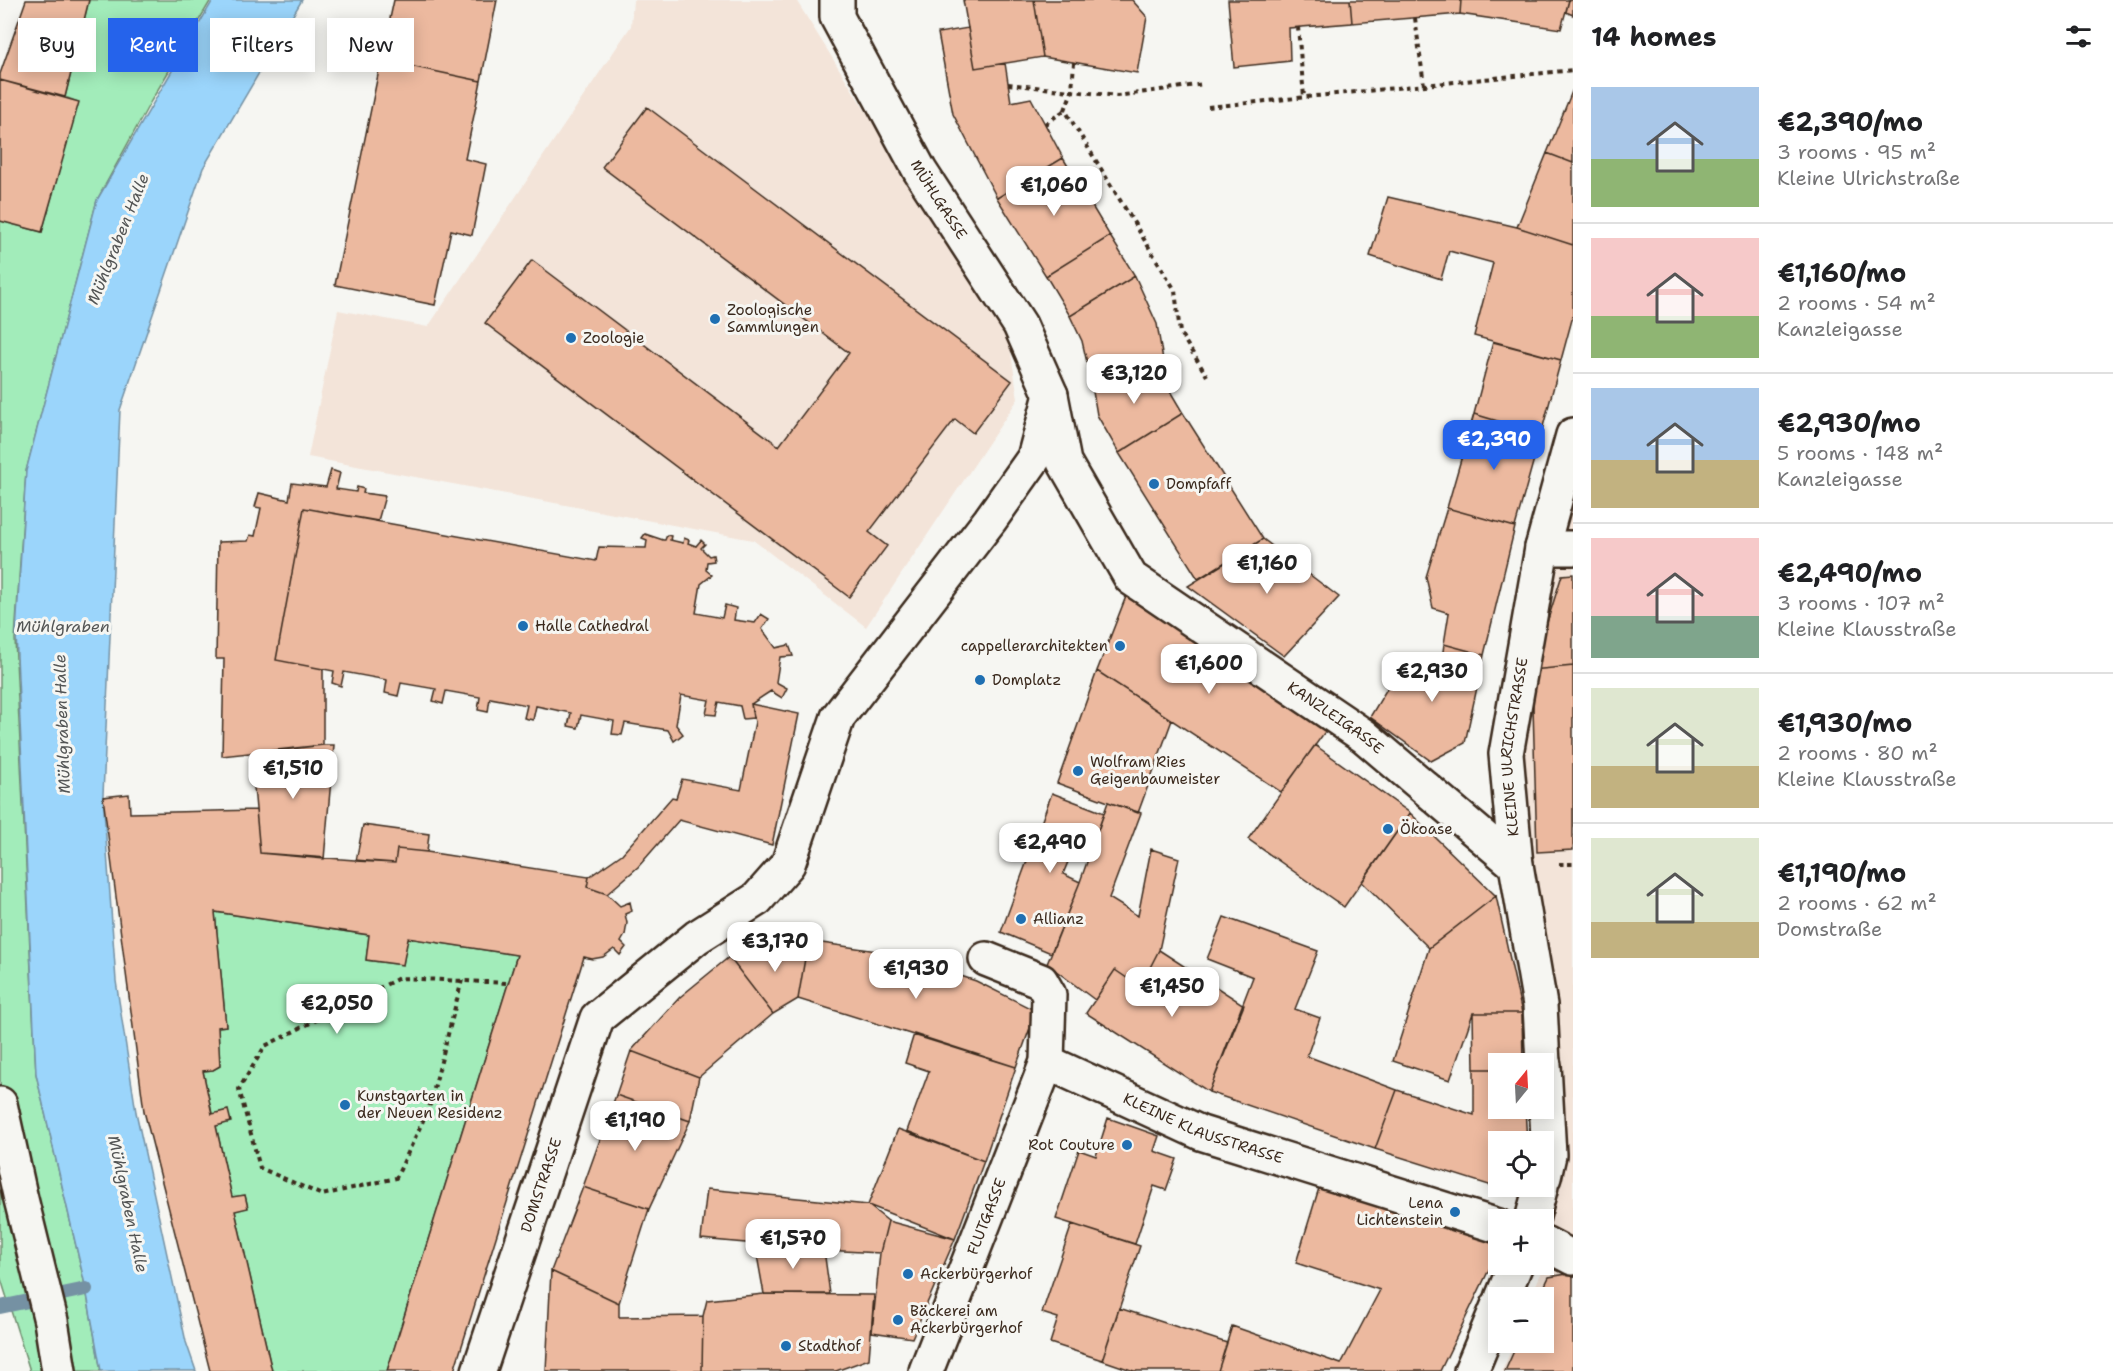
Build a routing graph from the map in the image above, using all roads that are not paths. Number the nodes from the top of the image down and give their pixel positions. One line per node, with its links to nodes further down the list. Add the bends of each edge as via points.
1 (837, 0): 2 (street, MÜHLGASSE, via 837,17 914,161 1020,325)
2 (1051, 395): 5 (street, KANZLEIGASSE, via 1064,462 1131,578 1364,736); 17 (street, DOMSTRASSE, via 1034,458 838,717 788,864 757,899 697,937 597,1018)
3 (1573, 435): 4 (street, KLEINE ULRICHSTRASSE)
4 (1557, 548): 5 (street, KLEINE ULRICHSTRASSE, via 1506,754)
5 (1515, 865): 7 (street, KLEINE ULRICHSTRASSE, via 1540,1005)
6 (986, 959): 8 (street, via 1041,981 1049,995)
7 (1542, 1053)
8 (1047, 1062): 10 (street, KLEINE KLAUSSTRASSE, via 1201,1133); 18 (street, FLUTGASSE)
9 (0, 1104): 16 (street)
10 (1488, 1223)
11 (1554, 1237): 12 (street)
12 (1573, 1239)
13 (1554, 1248): 14 (street)
14 (1573, 1258)
15 (1488, 1330): 19 (street)
16 (60, 1371)
17 (478, 1371)
18 (926, 1371)
19 (1471, 1371)

